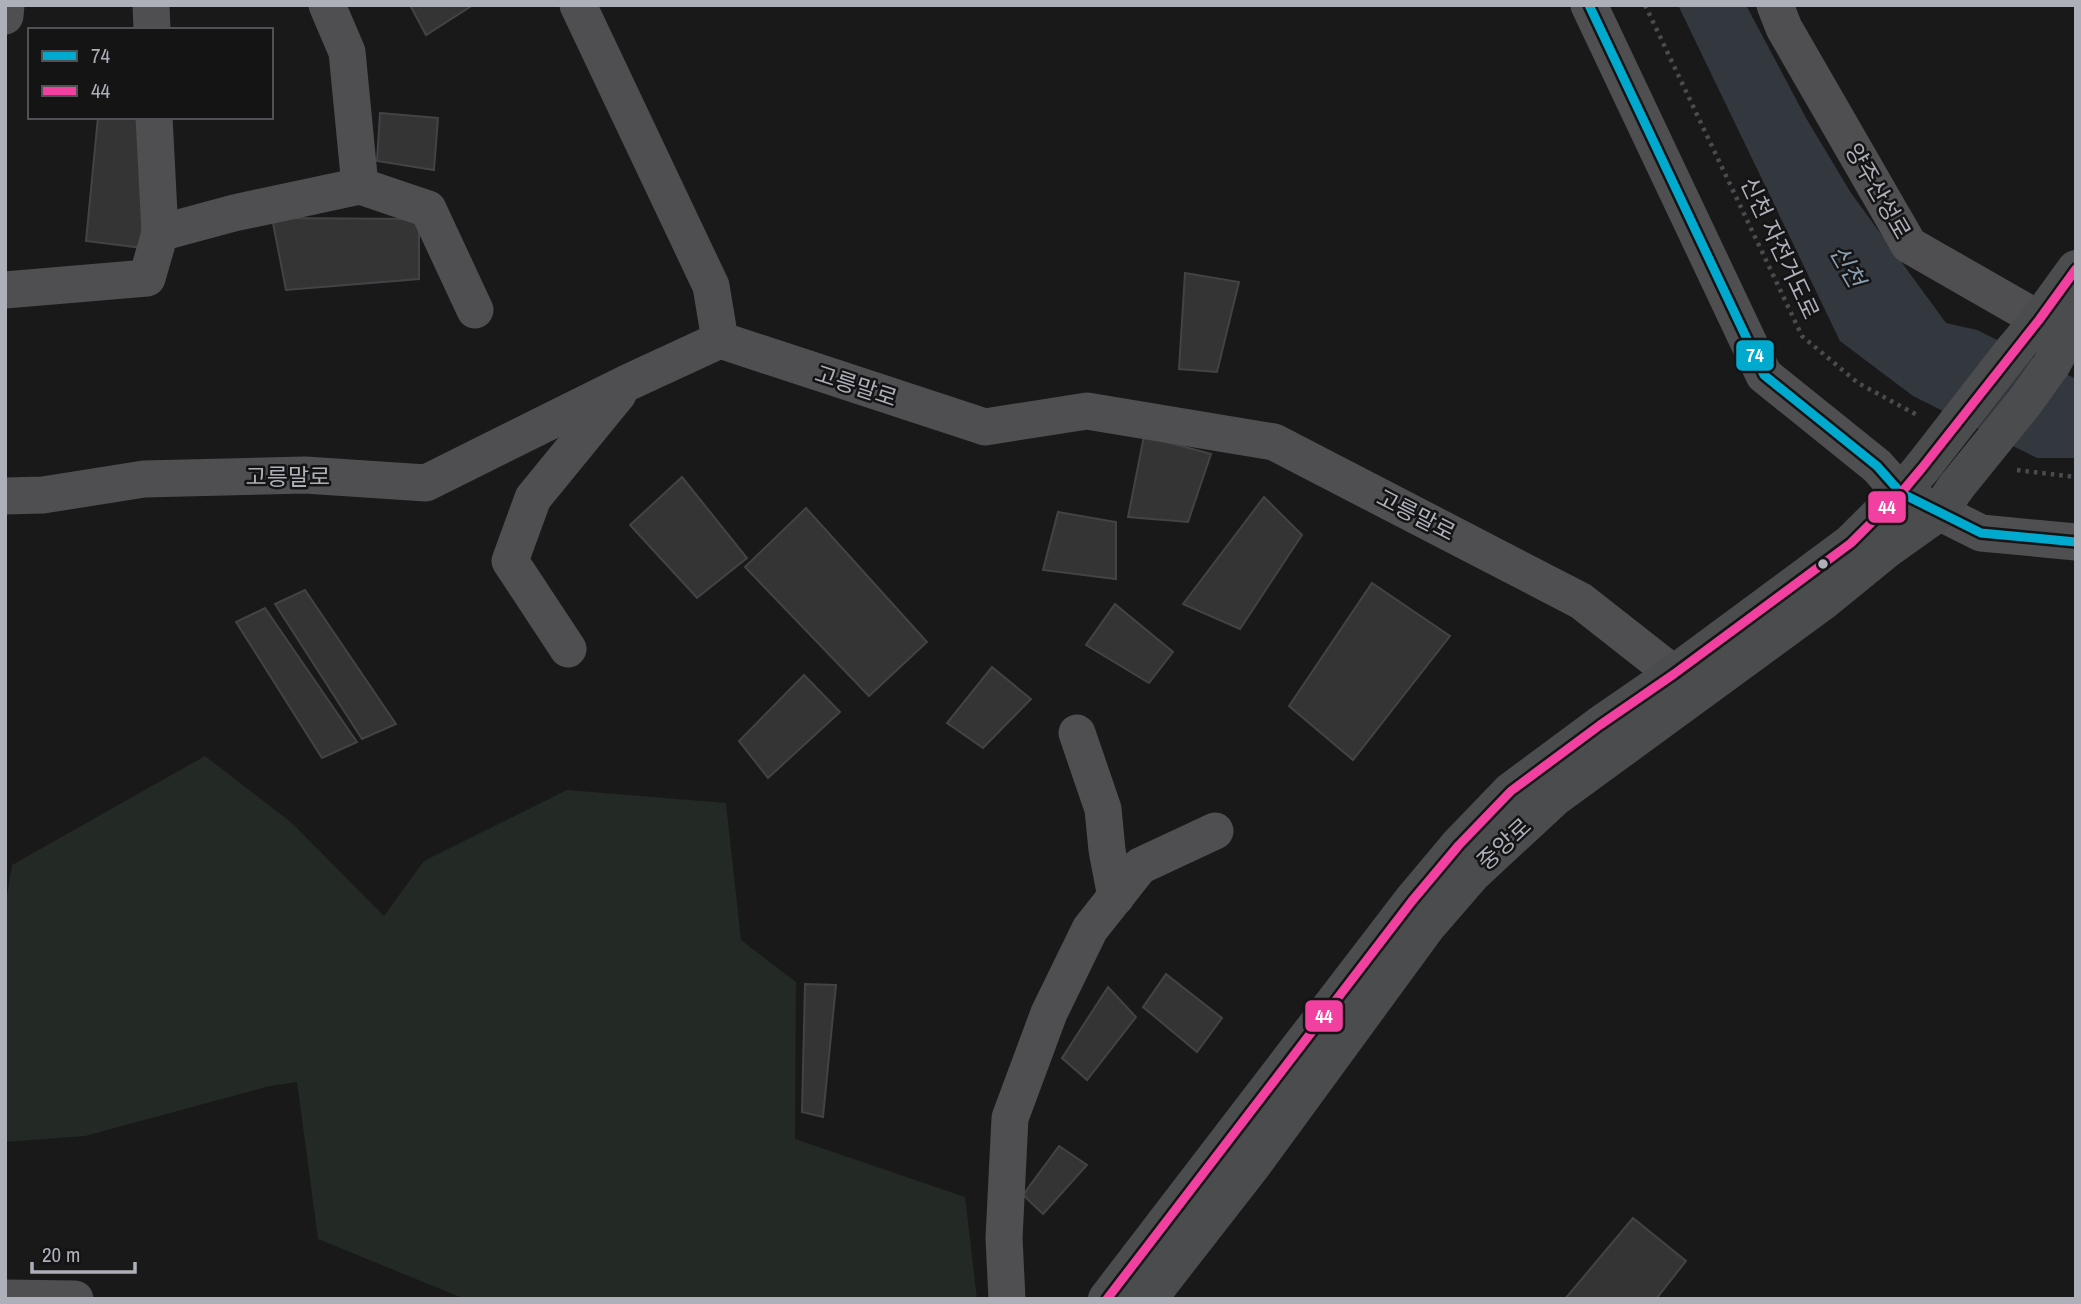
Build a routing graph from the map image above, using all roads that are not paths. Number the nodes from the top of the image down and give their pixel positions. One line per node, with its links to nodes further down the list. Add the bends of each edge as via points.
1 (6, 5): 7 (street)
2 (152, 5): 8 (street)
3 (327, 5): 10 (street, via 347,52)
4 (578, 5): 16 (street, via 711,286)
5 (1589, 5): 18 (street, via 1764,376 1877,466)
6 (1775, 5): 15 (street, 양주산성로, via 1909,245)
7 (5, 16)
8 (152, 28)
9 (154, 119): 11 (street)
10 (360, 186): 11 (street); 14 (street, via 428,209)
11 (160, 233): 13 (street, via 147,278)
12 (2076, 269): 15 (main road)
13 (5, 290)
14 (475, 310)
15 (2062, 336): 18 (main road, 중앙로, bridge, via 2013,351); 20 (main road, 중앙로, bridge)
16 (720, 340): 17 (street, 고릉말로); 23 (street, 고릉말로, via 985,427 1087,411 1274,442 1581,601)
17 (628, 383): 19 (street, 고릉말로, via 426,483 305,475 144,479 44,495); 22 (street, via 533,498 510,561)
18 (1912, 481): 20 (street); 23 (main road, 중앙로, via 1851,543)
19 (5, 496)
20 (1947, 499): 21 (street, via 1981,533); 31 (main road, 중앙로, via 1822,602 1554,798 1472,874 1427,926)
21 (2076, 542)
22 (568, 649)
23 (1674, 674): 30 (main road, 중앙로, via 1511,791 1459,845)
24 (1077, 733): 26 (street, via 1103,809)
25 (1215, 831): 26 (street, via 1140,866)
26 (1116, 897): 29 (street, via 1090,929 1049,1013 1010,1118 1004,1238)
27 (5, 1298): 28 (street)
28 (75, 1299)
29 (1007, 1299)
30 (1107, 1299)
31 (1148, 1299)

